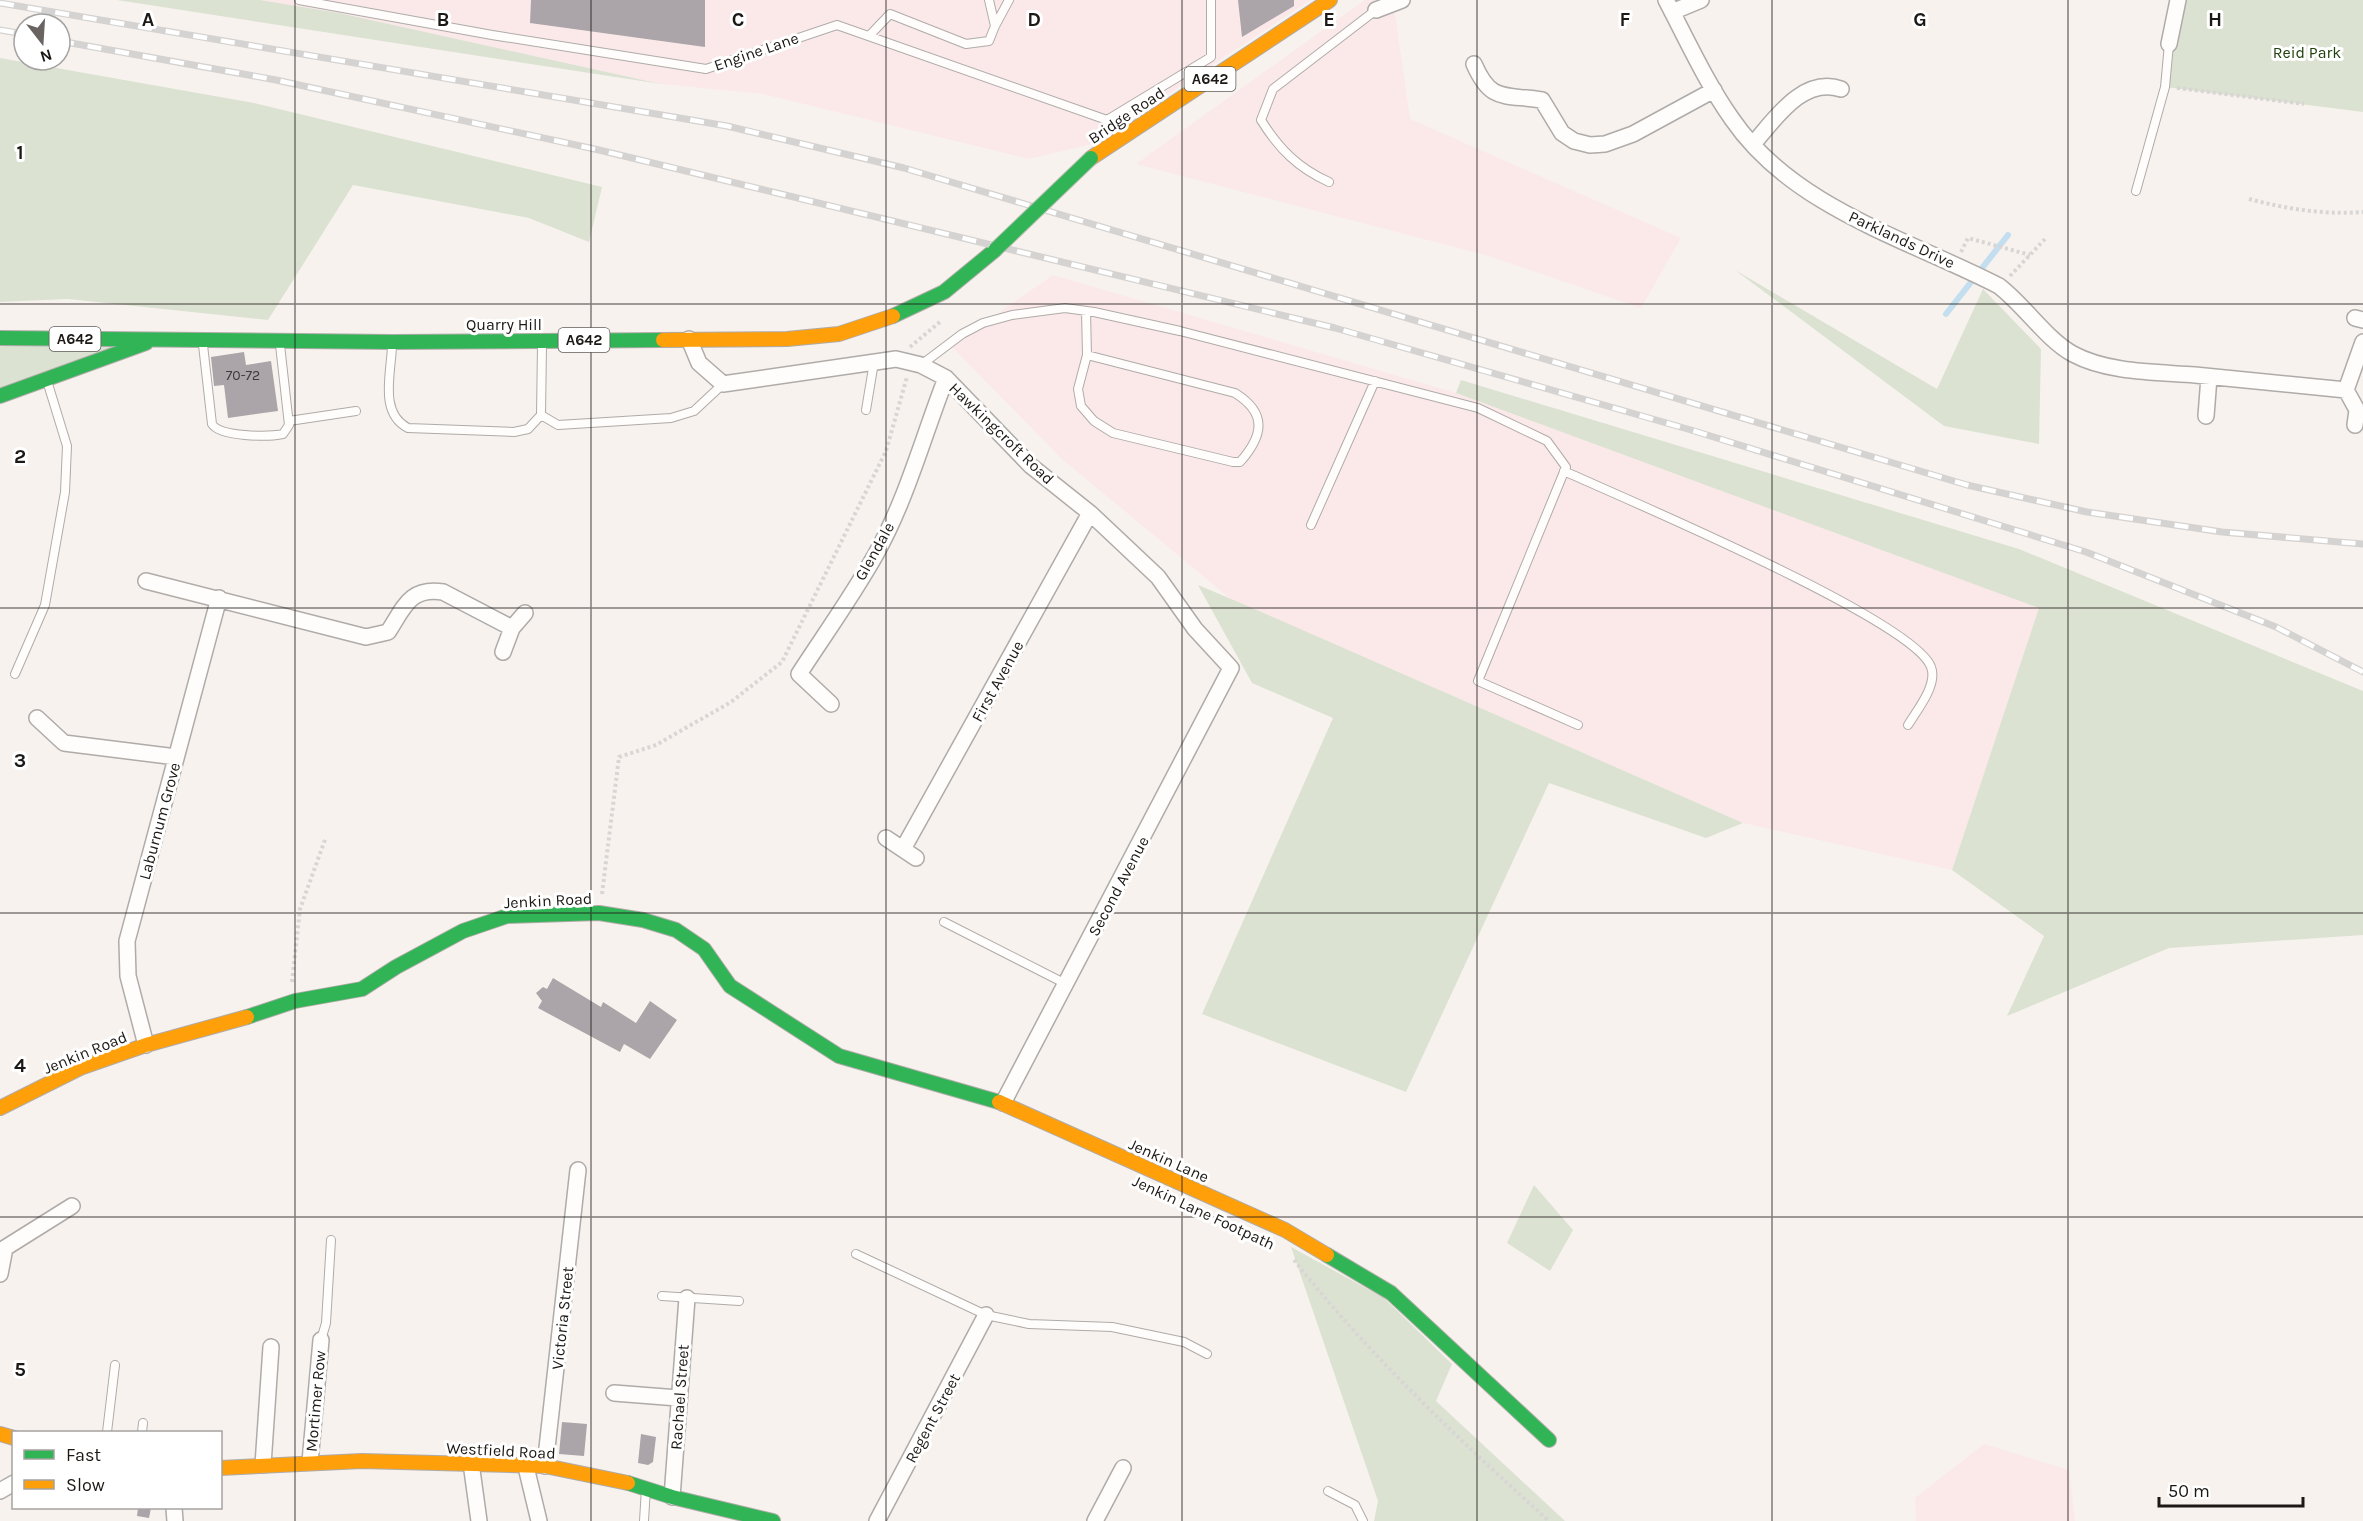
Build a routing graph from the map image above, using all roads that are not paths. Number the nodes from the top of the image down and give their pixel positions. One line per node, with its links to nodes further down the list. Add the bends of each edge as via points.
1 (299, 0): 12 (lane, Engine Lane, via 706,69 837,25)
2 (989, 0): 11 (lane)
3 (1009, 0): 11 (lane)
4 (1211, 0): 17 (lane, via 1211,57)
5 (1330, 0): 18 (main road, Bridge Road / A642)
6 (1402, 0): 10 (street)
7 (1701, 0): 9 (street)
8 (2178, 0): 13 (street)
9 (1669, 6): 16 (street, Parklands Drive)
10 (1376, 10): 20 (lane, via 1273,89 1261,120 1286,155)
11 (994, 26): 12 (lane, via 989,41 966,44 890,14)
12 (869, 36): 17 (lane, Engine Lane)
13 (2169, 44): 21 (lane, via 2165,87)
14 (1474, 64): 16 (street, via 1491,92 1542,100 1562,134 1590,145 1618,142)
15 (1841, 89): 19 (street, via 1830,85 1804,92)
16 (1714, 90): 19 (street, Parklands Drive)
17 (1107, 120): 18 (lane)
18 (1121, 137): 22 (main road, Bridge Road / A642, bridge, via 1091,158)
19 (1753, 144): 35 (street, Parklands Drive, via 1779,169 1824,201 1999,286 2074,355 2104,365)
20 (1329, 182)
21 (2136, 191)
22 (995, 250): 25 (main road, Quarry Hill / A642, via 944,292 895,316 839,334 787,339)
23 (1086, 311): 32 (lane); 34 (lane, via 1065,308 983,323); 38 (lane)
24 (0, 338): 26 (main road, A642)
25 (689, 339): 29 (main road, Quarry Hill / A642); 39 (street, via 699,363)
26 (150, 341): 27 (main road, Quarry Hill / A642); 37 (main road, Quarry Hill)
27 (202, 341): 28 (main road, Quarry Hill / A642); 46 (lane, via 215,429 222,433 274,436 287,430)
28 (280, 341): 30 (main road, Quarry Hill / A642); 46 (lane)
29 (542, 341): 30 (main road, Quarry Hill / A642); 44 (lane)
30 (392, 342): 44 (lane, via 389,410 397,422 408,428 514,432 528,429)
31 (2363, 342): 40 (street)
32 (1087, 355): 32 (lane, via 1078,389 1081,406 1094,421 1113,433 1233,462 1240,462 1256,440 1259,416 1250,403 1235,393)
33 (874, 362): 34 (street, Hawkingcroft Road, via 896,359); 39 (street, Hawkingcroft Road); 42 (lane)
34 (916, 364): 36 (street, Hawkingcroft Road)
35 (2209, 376): 40 (street, Parklands Drive); 45 (street)
36 (946, 378): 49 (street, Hawkingcroft Road, via 1031,466); 58 (street, Glendale, via 912,476 876,553 799,674)
37 (47, 381): 41 (main road, Quarry Hill); 57 (lane, via 67,446 65,492 45,605)
38 (1375, 381): 48 (lane, via 1478,408 1520,426 1547,441 1566,468); 50 (lane)
39 (723, 384): 44 (lane, via 694,411 671,418 558,425)
40 (2346, 390): 47 (street, via 2357,410)
41 (0, 396)
42 (866, 410)
43 (356, 411): 46 (lane)
44 (541, 415)
45 (2206, 416)
46 (289, 421)
47 (2355, 425)
48 (1564, 471): 60 (lane, via 1478,681); 61 (lane, via 1806,583 1912,645 1925,657 1932,676)
49 (1090, 513): 56 (street, Hawkingcroft Road, via 1158,577 1195,629); 63 (street, First Avenue, via 910,853)
50 (1311, 525)
51 (146, 581): 52 (street)
52 (219, 598): 54 (street, via 366,637 388,632 411,597 432,590); 62 (street, Laburnum Grove)
53 (525, 613): 54 (street)
54 (512, 628): 55 (street)
55 (503, 652)
56 (1231, 668): 65 (street, Second Avenue)
57 (15, 674)
58 (831, 704)
59 (37, 718): 62 (street, via 64,743)
60 (1578, 725)
61 (1908, 725)
62 (176, 757): 67 (street, Laburnum Grove, via 127,941 128,976)
63 (886, 838)
64 (944, 922): 65 (lane)
65 (1066, 984): 68 (street, Second Avenue)
66 (730, 986): 67 (main road, Jenkin Road, via 704,949 676,930 599,913 507,916 463,931 362,989 295,1001); 68 (main road, Jenkin Lane, via 838,1056)
67 (146, 1045): 69 (main road, Jenkin Road, via 80,1068)
68 (1003, 1104): 88 (main road, Jenkin Lane, via 1285,1230 1391,1293)
69 (0, 1108)
70 (578, 1170): 92 (street, Victoria Street)
71 (72, 1206): 74 (street, via 5,1248)
72 (331, 1240): 79 (lane, via 326,1323)
73 (856, 1254): 78 (lane)
74 (0, 1274)
75 (662, 1296): 76 (lane)
76 (687, 1298): 77 (lane); 84 (street, Rachael Street)
77 (739, 1301)
78 (986, 1315): 81 (lane, via 1029,1324 1112,1327 1184,1342); 103 (street, Regent Street)
79 (321, 1340): 89 (street, Mortimer Row)
80 (271, 1347): 91 (street)
81 (1207, 1354)
82 (115, 1365): 86 (lane)
83 (614, 1393): 84 (street)
84 (678, 1398): 98 (street, Rachael Street)
85 (143, 1423): 87 (lane)
86 (107, 1431)
87 (142, 1431)
88 (1549, 1440)
89 (310, 1462): 90 (main road, Westfield Road); 91 (main road, Westfield Road)
90 (471, 1463): 93 (main road, Westfield Road); 99 (street)
91 (263, 1465): 94 (main road, Westfield Road)
92 (545, 1466): 93 (main road, Westfield Road); 96 (main road, Westfield Road)
93 (526, 1467): 100 (street)
94 (222, 1468)
95 (1123, 1468): 104 (street)
96 (646, 1487): 98 (main road, Westfield Road); 101 (lane)
97 (1328, 1491): 105 (lane, via 1355,1505)
98 (672, 1497): 102 (main road, Westfield Road)
99 (479, 1521)
100 (539, 1521)
101 (644, 1521)
102 (773, 1521)
103 (877, 1521)
104 (1095, 1521)
105 (1363, 1521)

